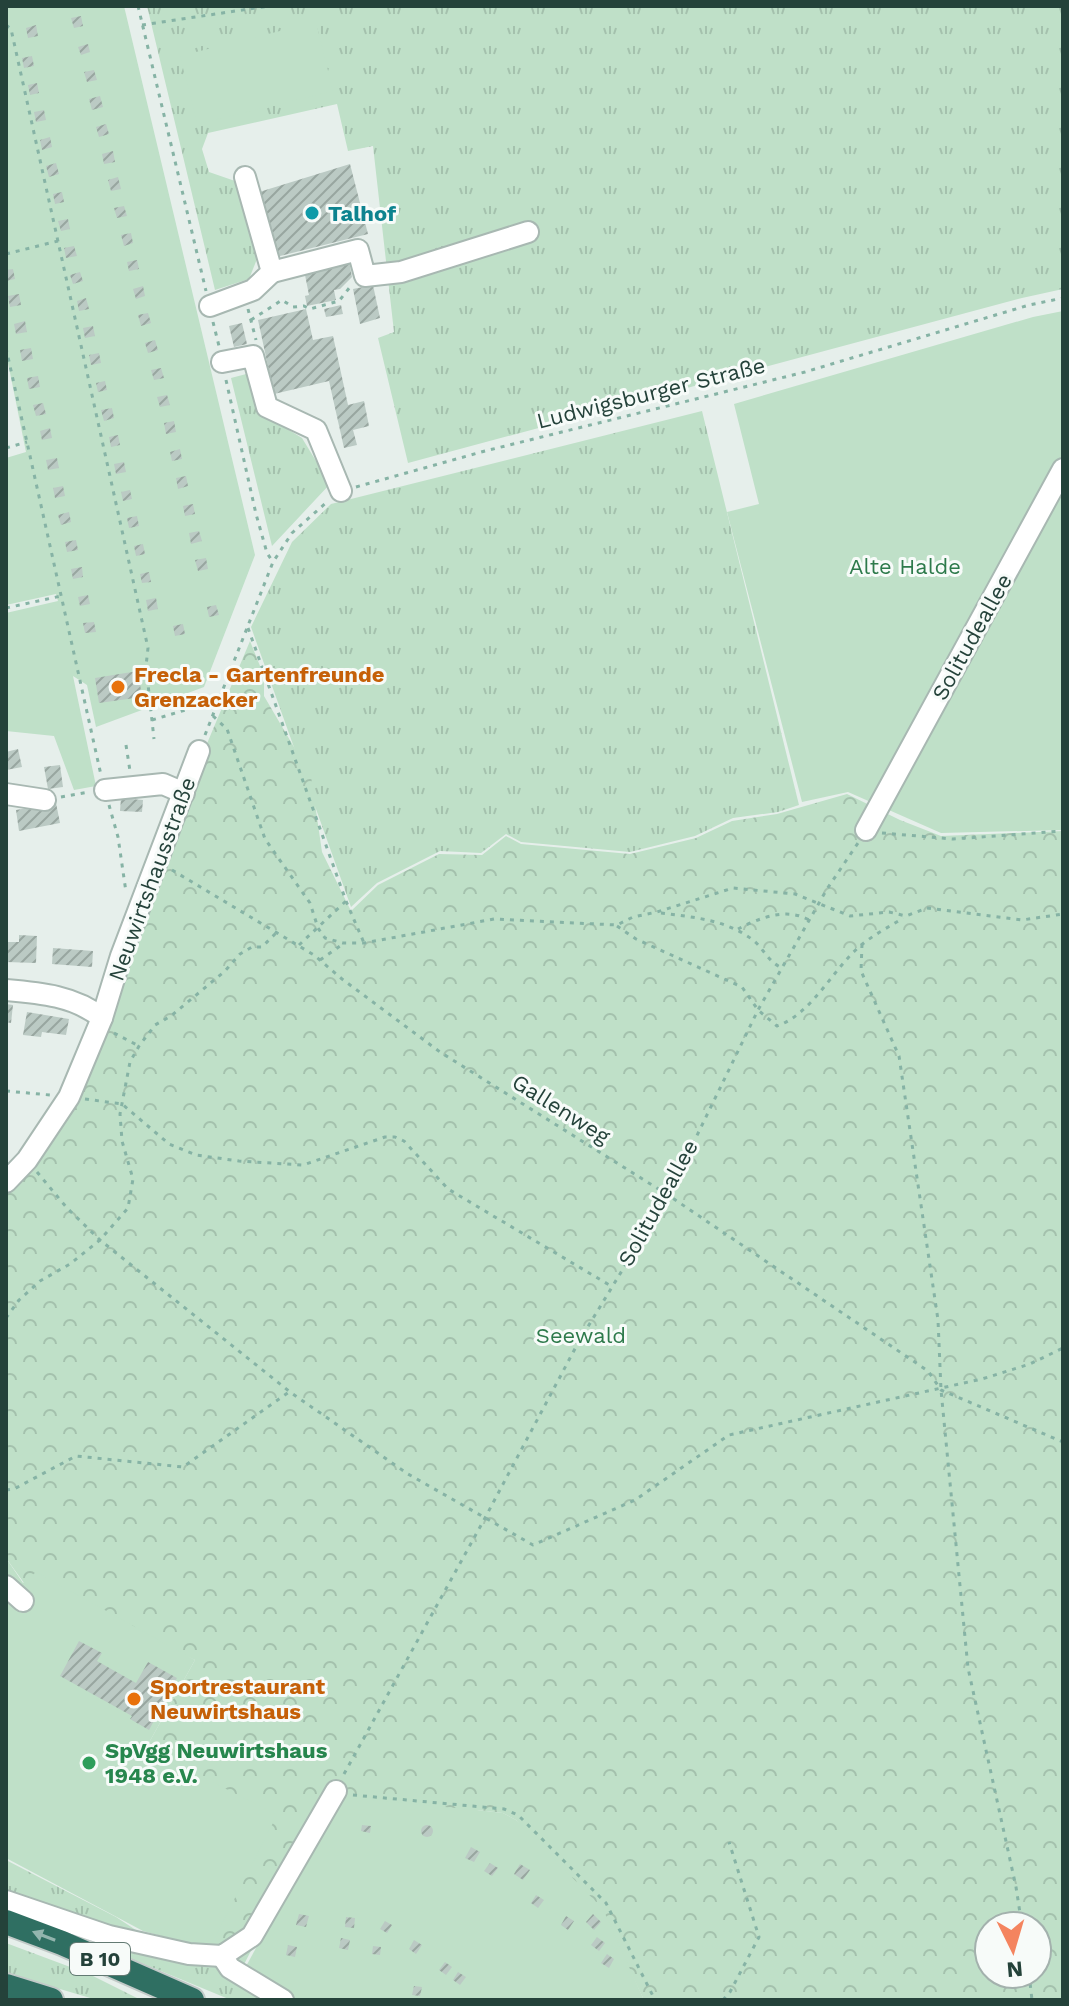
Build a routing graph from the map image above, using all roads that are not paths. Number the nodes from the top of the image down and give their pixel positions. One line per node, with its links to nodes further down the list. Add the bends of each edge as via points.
1 (245, 177): 3 (street)
2 (528, 232): 3 (street, via 401,272 365,276 358,250)
3 (272, 272): 4 (street, via 253,290)
4 (210, 306)
5 (222, 362): 7 (street, via 253,356 267,407 316,430)
6 (1063, 469): 13 (street, Solitudeallee)
7 (341, 491)
8 (199, 751): 10 (street, Neuwirtshausstraße)
9 (105, 790): 10 (street, via 163,784)
10 (184, 793): 15 (street, Neuwirtshausstraße)
11 (6, 794): 12 (street)
12 (45, 800)
13 (866, 830)
14 (6, 990): 15 (street, via 85,1004)
15 (101, 1022): 16 (street, Neuwirtshausstraße, via 69,1097)
16 (6, 1182)
17 (6, 1586): 18 (street)
18 (23, 1601)
19 (336, 1791): 22 (street, via 252,1936)
20 (6, 1901): 22 (street, via 109,1936)
21 (6, 1922): 25 (highway, B 10, one-way to 21)
22 (222, 1956): 26 (street, via 230,1968)
23 (6, 1986): 24 (highway, B 10)
24 (51, 2000)
25 (192, 2000)
26 (283, 2000)

